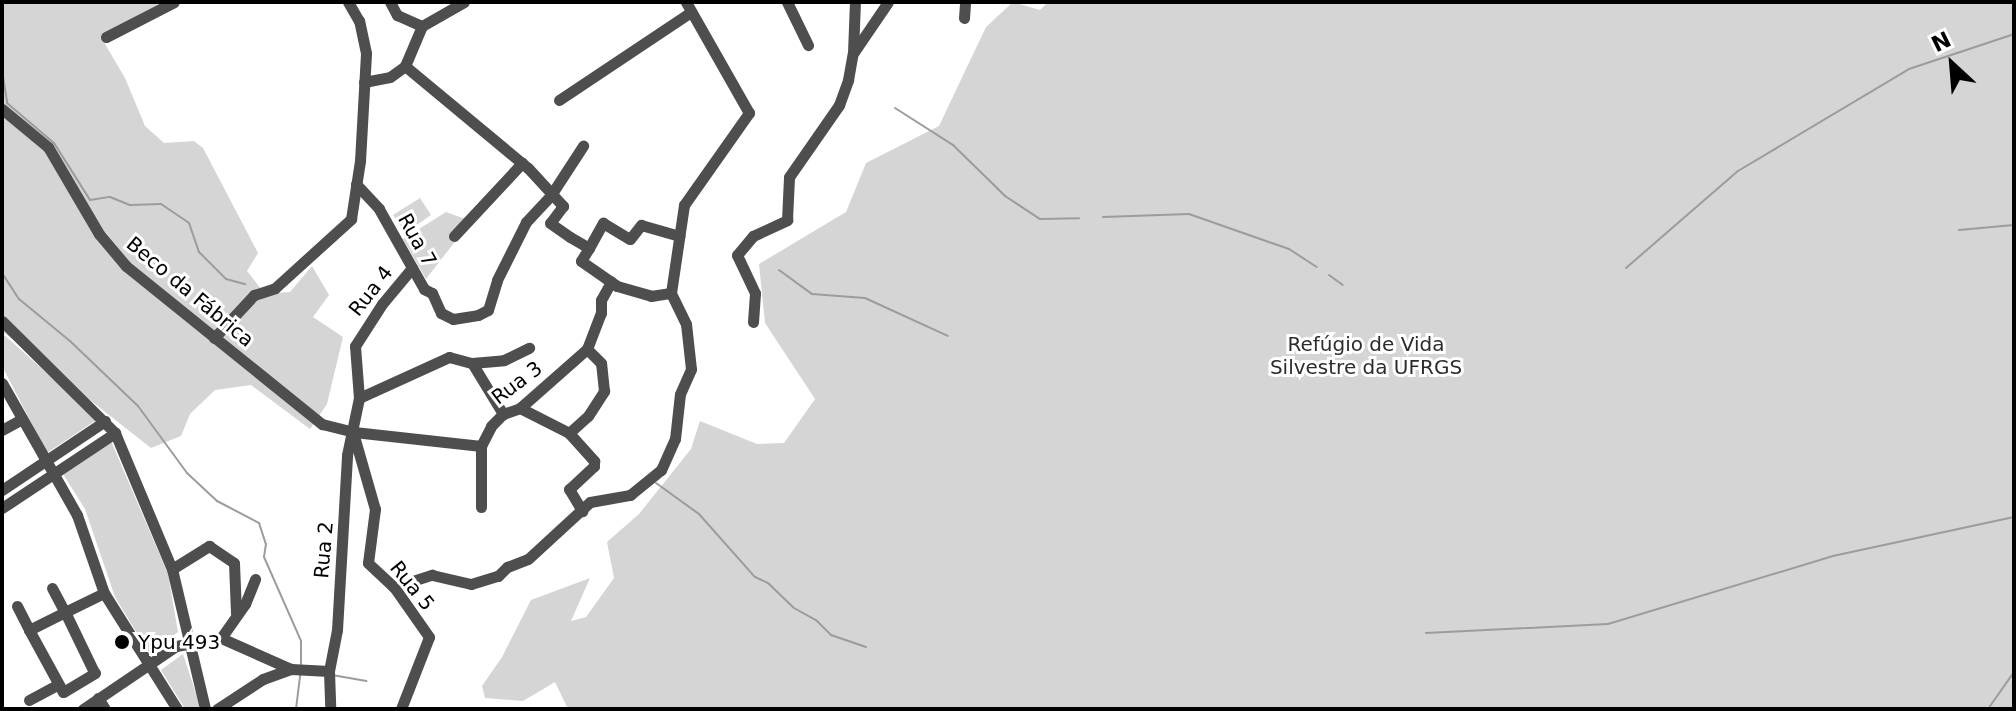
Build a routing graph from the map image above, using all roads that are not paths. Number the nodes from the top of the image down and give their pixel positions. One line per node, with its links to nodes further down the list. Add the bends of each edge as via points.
1 (348, 2): 16 (street, via 359,21 366,53)
2 (390, 2): 11 (street, via 397,15)
3 (464, 2): 11 (street)
4 (787, 2): 13 (street)
5 (855, 2): 14 (street)
6 (888, 2): 14 (street)
7 (965, 2): 10 (street)
8 (168, 3): 12 (street)
9 (689, 7): 17 (street); 24 (street, via 749,113 684,205)
10 (964, 18)
11 (422, 26): 15 (street)
12 (106, 37)
13 (808, 45)
14 (853, 53): 30 (street, via 839,105 789,177 787,220 753,236 737,255 755,293)
15 (405, 66): 16 (street, via 390,77); 20 (street)
16 (364, 82): 21 (street)
17 (559, 100)
18 (2, 109): 31 (street, Beco da Fábrica, via 48,147 99,234 126,266)
19 (583, 146): 22 (street)
20 (522, 163): 22 (street); 23 (street)
21 (356, 184): 26 (street, Rua 7, via 379,209); 31 (street, via 351,219 275,288 254,295)
22 (551, 195): 25 (street, via 563,206 550,223); 26 (street, Rua 7, via 526,222 491,304 478,315 446,317)
23 (454, 236)
24 (679, 236): 25 (street, via 641,225 630,239 603,223); 28 (street)
25 (589, 248): 27 (street, via 581,261)
26 (412, 268): 36 (street, Rua 4, via 355,346)
27 (611, 282): 28 (street, via 651,296); 33 (street, Rua 3)
28 (671, 293): 51 (street, via 686,324 691,369 680,394 675,439 661,470 631,494 590,502)
29 (2, 321): 40 (street)
30 (753, 322)
31 (214, 338): 44 (street, Beco da Fábrica, via 322,424)
32 (529, 348): 34 (street, via 504,360)
33 (587, 349): 37 (street, Rua 3); 43 (street, via 601,363 604,391)
34 (472, 363): 36 (street, via 449,357); 38 (street)
35 (2, 383): 39 (street)
36 (359, 398): 44 (street, Rua 4)
37 (520, 408): 38 (street, Rua 3); 43 (street)
38 (503, 414): 45 (street, Rua 3)
39 (22, 419): 41 (street); 46 (street)
40 (105, 421): 42 (street); 46 (street)
41 (2, 430)
42 (115, 433): 47 (street); 52 (street)
43 (569, 433): 51 (street, via 595,463 569,489)
44 (354, 434): 45 (street); 54 (street, Rua 5, via 375,509 368,563); 65 (street, Rua 2, via 347,455)
45 (481, 446): 49 (street)
46 (45, 461): 47 (street); 48 (street)
47 (54, 473): 50 (street); 56 (street, via 77,515)
48 (2, 490)
49 (481, 507)
50 (2, 508)
51 (582, 511): 54 (street, via 528,559 498,576 471,584 432,575)
52 (172, 569): 59 (street, via 209,546 234,563); 62 (street)
53 (255, 579): 59 (street)
54 (394, 587): 74 (street, Rua 5, via 429,637)
55 (52, 588): 58 (street)
56 (104, 593): 58 (street); 63 (street)
57 (17, 606): 60 (street)
58 (65, 612): 60 (street); 66 (street, via 95,673 63,692)
59 (236, 613): 61 (street)
60 (29, 630): 66 (street)
61 (221, 638): 62 (street); 64 (street)
62 (189, 642): 63 (street); 71 (street)
63 (148, 664): 68 (street); 70 (street)
64 (291, 669): 65 (street); 72 (street, via 263,679)
65 (330, 672): 73 (street, Rua 2)
66 (57, 685): 67 (street)
67 (29, 700)
68 (102, 704): 69 (street)
69 (83, 709)
70 (177, 709)
71 (205, 709)
72 (217, 709)
73 (330, 709)
74 (401, 709)

